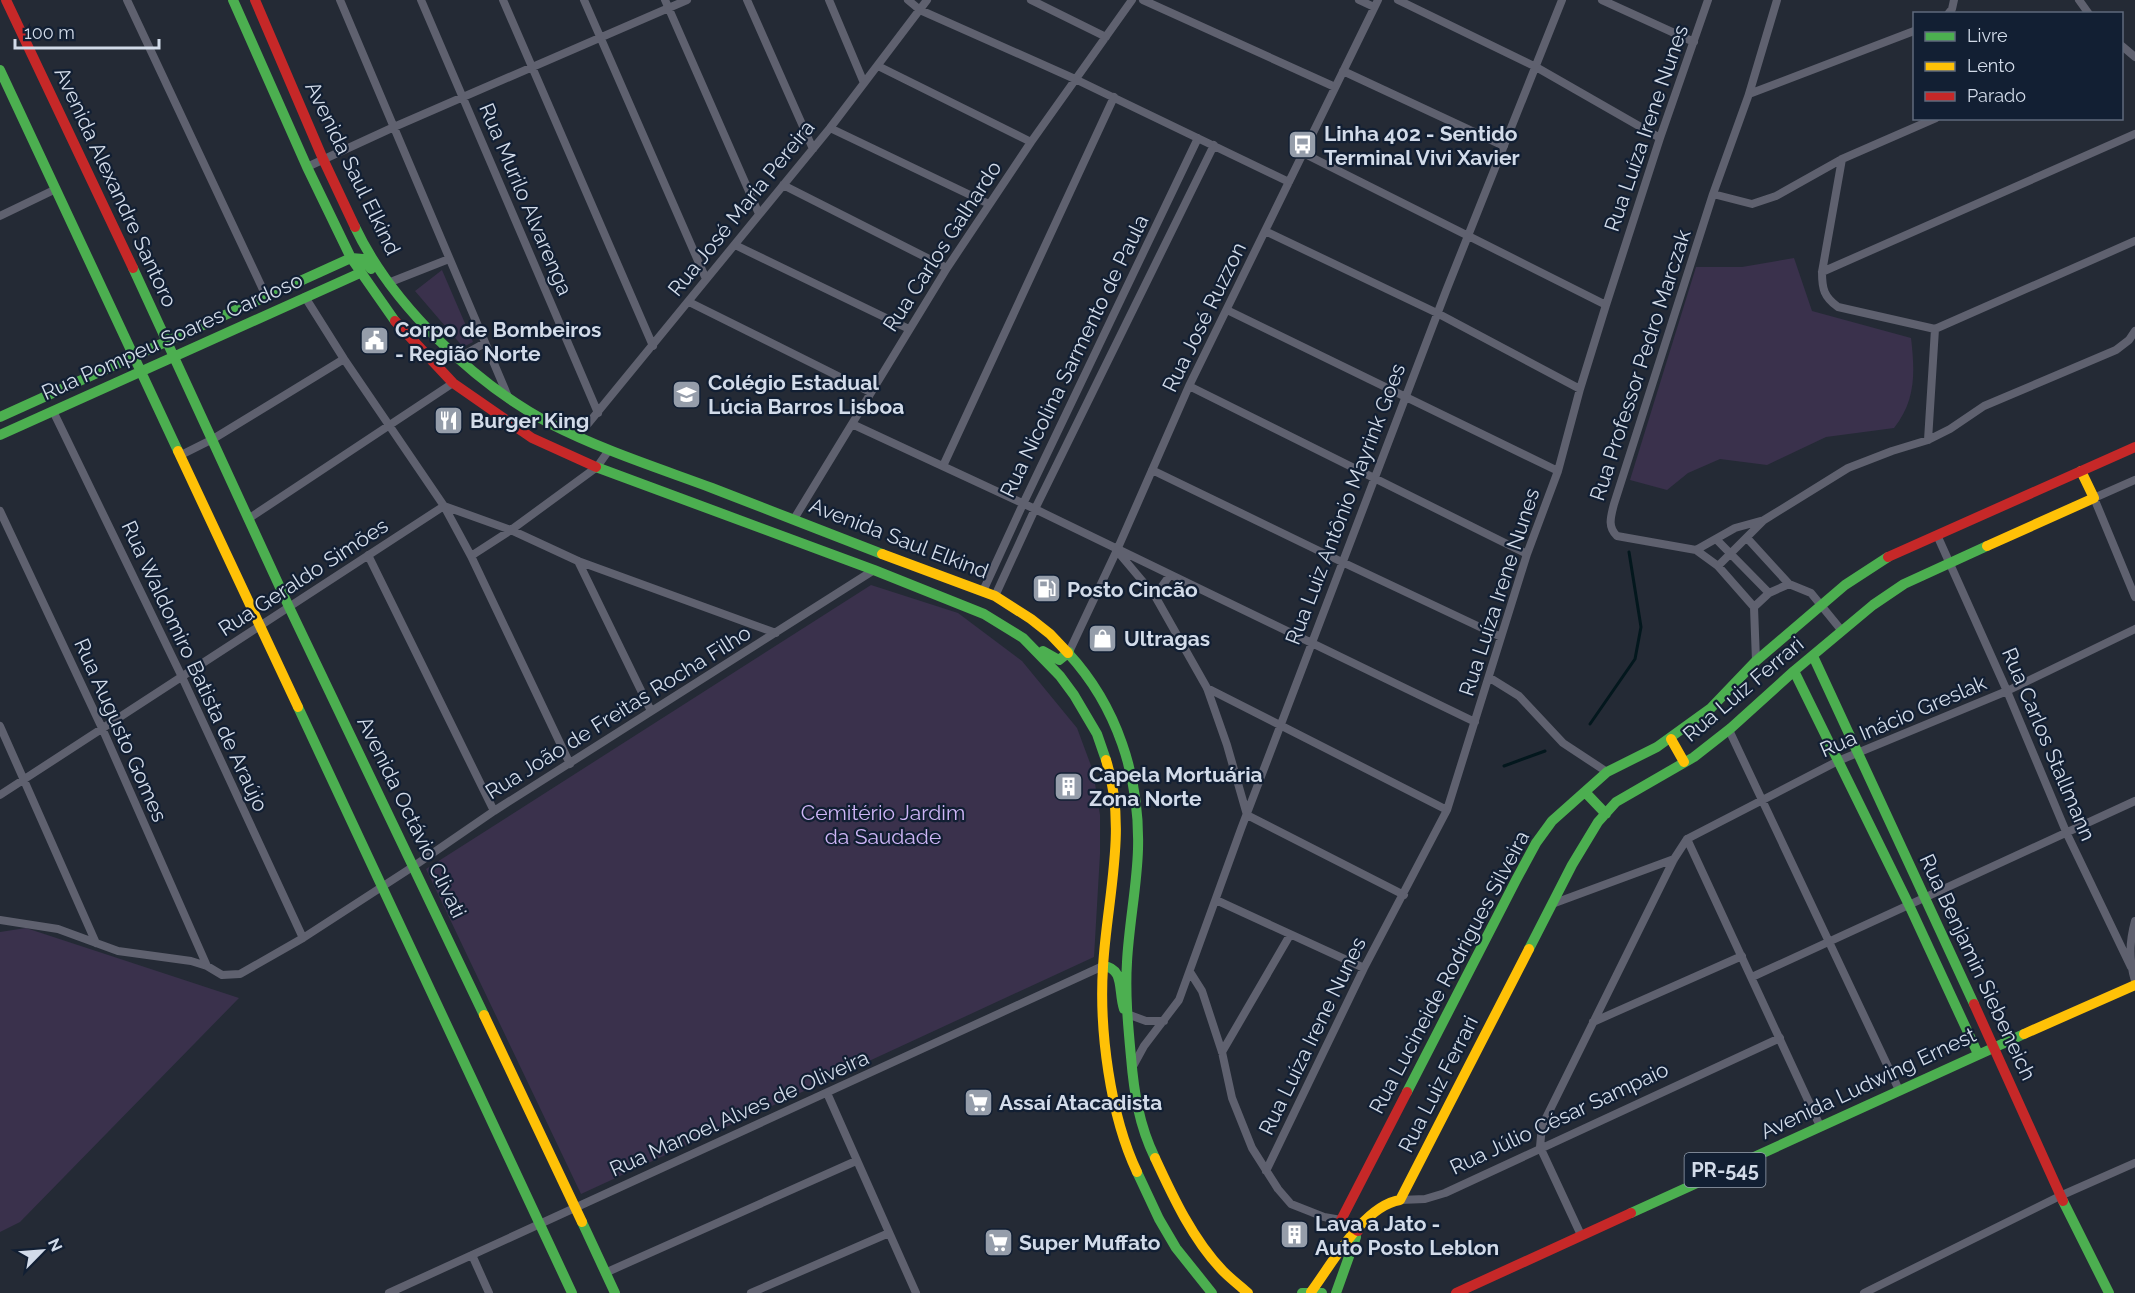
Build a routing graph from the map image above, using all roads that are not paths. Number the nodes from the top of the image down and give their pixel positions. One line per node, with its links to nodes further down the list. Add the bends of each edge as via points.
1 (6, 0): 88 (main road, Avenida Alexandre Santoro)
2 (127, 0): 77 (street)
3 (233, 0): 58 (main road, Avenida Saul Elkind)
4 (255, 0): 56 (main road, Avenida Saul Elkind)
5 (339, 0): 46 (street)
6 (421, 0): 44 (street, Rua Murilo Alvarenga)
7 (503, 0): 36 (street)
8 (584, 0): 29 (street)
9 (687, 0): 24 (street)
10 (747, 0): 54 (street)
11 (829, 0): 40 (street)
12 (908, 0): 26 (street)
13 (927, 0): 26 (street, Rua José Maria Pereira)
14 (1031, 0): 30 (street)
15 (1132, 0): 30 (street, Rua Carlos Galhardo)
16 (1143, 0): 41 (street)
17 (1359, 0): 25 (street)
18 (1398, 0): 35 (street)
19 (1562, 0): 35 (street, Rua Luiz Antônio Mayrink Goes)
20 (1602, 0): 31 (street)
21 (1708, 0): 31 (street, Rua Luíza Irene Nunes)
22 (1777, 0): 42 (street, Rua Professor Pedro Marczak)
23 (2079, 0): 27 (street)
24 (667, 4): 29 (street); 64 (street)
25 (1376, 4): 38 (street, Rua José Ruzzon)
26 (920, 10): 34 (street, Rua José Maria Pereira); 39 (street)
27 (2088, 12)
28 (1913, 31): 42 (street)
29 (600, 37): 36 (street); 75 (street)
30 (1106, 37): 39 (street, Rua Carlos Galhardo)
31 (1694, 42): 50 (street, Rua Luíza Irene Nunes)
32 (2123, 48): 33 (street)
33 (2135, 57)
34 (878, 66): 40 (street, Rua José Maria Pereira); 51 (street)
35 (1536, 67): 50 (street); 53 (street, Rua Luiz Antônio Mayrink Goes)
36 (532, 68): 44 (street); 90 (street)
37 (0, 70): 61 (main road)
38 (1343, 71): 41 (street, Rua José Ruzzon); 53 (street)
39 (1075, 79): 43 (street); 51 (street, Rua Carlos Galhardo)
40 (864, 83): 47 (street, Rua José Maria Pereira)
41 (1335, 87): 55 (street, Rua José Ruzzon)
42 (1749, 94): 62 (street, Rua Professor Pedro Marczak)
43 (1114, 97): 49 (street); 114 (street)
44 (462, 98): 46 (street); 103 (street, Rua Murilo Alvarenga)
45 (1931, 120): 57 (street)
46 (394, 127): 56 (street); 71 (street)
47 (830, 128): 54 (street, Rua José Maria Pereira); 63 (street)
48 (2135, 134): 73 (street)
49 (1198, 138): 52 (street); 122 (street, Rua Nicolina Sarmento de Paula)
50 (1660, 138): 80 (street, Rua Luíza Irene Nunes)
51 (1031, 142): 63 (street, Rua Carlos Galhardo)
52 (1214, 145): 59 (street); 124 (street, Rua Nicolina Sarmento de Paula)
53 (1504, 146): 67 (street, Rua Luiz Antônio Mayrink Goes)
54 (813, 149): 60 (street, Rua José Maria Pereira)
55 (1303, 153): 59 (street, Rua José Ruzzon); 67 (street)
56 (323, 159): 58 (street); 76 (main road, Avenida Saul Elkind, via 368,254)
57 (1842, 159): 62 (street, via 1776,196 1752,204); 73 (street)
58 (307, 166): 70 (main road, Avenida Saul Elkind)
59 (1289, 182): 66 (street, Rua José Ruzzon)
60 (783, 185): 64 (street, Rua José Maria Pereira); 72 (street)
61 (56, 189): 65 (street); 91 (main road)
62 (1713, 194): 134 (street, Rua Professor Pedro Marczak, via 1610,519 1617,536)
63 (989, 204): 72 (street, Rua Carlos Galhardo)
64 (759, 214): 69 (street, Rua José Maria Pereira)
65 (0, 216)
66 (1265, 231): 81 (street, Rua José Ruzzon); 83 (street)
67 (1468, 234): 80 (street); 83 (street, Rua Luiz Antônio Mayrink Goes)
68 (2135, 242): 86 (street)
69 (735, 245): 75 (street, Rua José Maria Pereira); 85 (street)
70 (351, 258): 74 (main road, Avenida Saul Elkind); 76 (main road, via 364,259); 77 (main road, Rua Pompeu Soares Cardoso)
71 (449, 259): 76 (street); 89 (street)
72 (947, 268): 85 (street, Rua Carlos Galhardo)
73 (1822, 272): 86 (street, via 1827,299 1838,307)
74 (360, 273): 78 (main road, Rua Pompeu Soares Cardoso); 84 (main road, Avenida Saul Elkind)
75 (706, 279): 79 (street, Rua José Maria Pereira)
76 (388, 283): 82 (main road, Avenida Saul Elkind)
77 (266, 296): 88 (main road, Rua Pompeu Soares Cardoso)
78 (305, 297): 92 (main road, Rua Pompeu Soares Cardoso); 94 (street)
79 (688, 302): 90 (street, Rua José Maria Pereira); 99 (street)
80 (1606, 305): 98 (street, Rua Luíza Irene Nunes)
81 (1227, 310): 97 (street, Rua José Ruzzon); 100 (street)
82 (411, 312): 84 (main road); 93 (main road, Avenida Saul Elkind)
83 (1437, 313): 98 (street); 100 (street, Rua Luiz Antônio Mayrink Goes)
84 (396, 322): 96 (main road, Avenida Saul Elkind)
85 (909, 329): 99 (street, Rua Carlos Galhardo)
86 (1935, 329): 110 (street)
87 (2135, 331): 110 (street, via 2116,350 1984,406)
88 (167, 340): 91 (main road, Rua Pompeu Soares Cardoso); 92 (main road, Avenida Alexandre Santoro)
89 (485, 343): 93 (street); 101 (street)
90 (653, 346): 103 (street, Rua José Maria Pereira)
91 (133, 356): 95 (main road); 104 (main road, Rua Pompeu Soares Cardoso)
92 (174, 357): 95 (main road, Rua Pompeu Soares Cardoso); 109 (main road, Avenida Octávio Clivati)
93 (458, 358): 101 (main road, Avenida Saul Elkind)
94 (344, 359): 106 (street); 109 (street)
95 (141, 372): 102 (main road, Rua Pompeu Soares Cardoso); 113 (main road)
96 (453, 383): 106 (street); 115 (main road, Avenida Saul Elkind, via 532,438)
97 (1189, 386): 116 (street, Rua José Ruzzon); 119 (street)
98 (1580, 389): 117 (street, Rua Luíza Irene Nunes)
99 (870, 392): 105 (street, Rua Carlos Galhardo)
100 (1405, 396): 117 (street); 119 (street, Rua Luiz Antônio Mayrink Goes)
101 (509, 399): 108 (main road, Avenida Saul Elkind)
102 (53, 411): 107 (main road, Rua Pompeu Soares Cardoso); 166 (street, Rua Waldomiro Batista de Araújo)
103 (598, 413): 108 (street, Rua José Maria Pereira)
104 (0, 417)
105 (852, 424): 114 (street); 127 (street, Rua Carlos Galhardo)
106 (391, 426): 123 (street); 126 (street)
107 (0, 435)
108 (578, 436): 112 (main road, Avenida Saul Elkind)
109 (213, 439): 113 (street); 126 (main road, Avenida Octávio Clivati)
110 (1928, 440): 128 (street, via 1848,468)
111 (2135, 447): 118 (main road, Rua Lucineide Rodrigues Silveira)
112 (609, 450): 115 (street); 127 (main road, Avenida Saul Elkind)
113 (181, 455): 155 (main road)
114 (943, 466): 122 (street)
115 (597, 467): 129 (street); 143 (main road, Avenida Saul Elkind)
116 (1152, 470): 133 (street, Rua José Ruzzon); 140 (street)
117 (1557, 471): 135 (street, Rua Luíza Irene Nunes)
118 (2081, 471): 121 (main road); 130 (main road, Rua Lucineide Rodrigues Silveira)
119 (1374, 479): 135 (street); 140 (street, Rua Luiz Antônio Mayrink Goes)
120 (2135, 480): 121 (street, Rua Luiz Ferrari)
121 (2094, 498): 141 (main road, Rua Luiz Ferrari); 149 (street)
122 (1023, 504): 124 (street); 147 (street, Rua Nicolina Sarmento de Paula)
123 (444, 506): 129 (street); 137 (street, Rua Geraldo Simões); 138 (street)
124 (1035, 509): 133 (street); 150 (street, Rua Nicolina Sarmento de Paula)
125 (0, 511): 174 (street, Rua Augusto Gomes)
126 (248, 519): 153 (main road, Avenida Octávio Clivati)
127 (794, 519): 144 (main road, Avenida Saul Elkind)
128 (1764, 520): 131 (street); 132 (street, via 1735,528)
129 (511, 530): 138 (street); 139 (street)
130 (1937, 535): 141 (street, Rua Carlos Stallmann); 152 (main road, Rua Lucineide Rodrigues Silveira, via 1883,559)
131 (1747, 538): 136 (street); 146 (street)
132 (1717, 540): 134 (street); 136 (street)
133 (1117, 550): 145 (street); 151 (street); 162 (street, Rua José Ruzzon)
134 (1696, 550): 142 (street)
135 (1527, 554): 159 (street, Rua Luíza Irene Nunes)
136 (1730, 554): 142 (street); 148 (street)
137 (368, 555): 153 (street, Rua Geraldo Simões); 188 (street)
138 (471, 556): 180 (street)
139 (578, 561): 158 (street); 170 (street)
140 (1342, 562): 159 (street); 161 (street, Rua Luiz Antônio Mayrink Goes)
141 (1949, 564): 157 (main road, Rua Luiz Ferrari, via 1904,584); 169 (street, Rua Carlos Stallmann)
142 (1718, 566): 154 (street)
143 (874, 570): 144 (main road, via 887,564); 158 (street, Rua João de Freitas Rocha Filho); 160 (main road, Avenida Saul Elkind, via 984,614)
144 (921, 570): 147 (main road, Avenida Saul Elkind)
145 (1170, 575): 151 (street); 161 (street)
146 (1789, 584): 148 (street); 152 (street, via 1811,593)
147 (983, 591): 150 (main road, Avenida Saul Elkind)
148 (1769, 593): 154 (street)
149 (2134, 593)
150 (995, 596): 162 (main road, Avenida Saul Elkind, via 1031,619)
151 (1155, 596): 168 (street)
152 (1821, 606): 157 (street); 164 (main road, Rua Lucineide Rodrigues Silveira)
153 (289, 608): 155 (street, Rua Geraldo Simões); 194 (main road, Avenida Octávio Clivati)
154 (1754, 608): 164 (street)
155 (260, 626): 166 (street, Rua Geraldo Simões); 195 (main road)
156 (2135, 629): 169 (street, Rua Inácio Greslak)
157 (1842, 631): 163 (main road, Rua Luiz Ferrari)
158 (776, 633): 170 (street, Rua João de Freitas Rocha Filho)
159 (1501, 637): 167 (street, Rua Luíza Irene Nunes)
160 (1023, 638): 162 (main road, via 1059,660); 209 (main road, Avenida Saul Elkind, via 1074,695 1098,735 1112,779 1117,848)
161 (1312, 643): 171 (street); 173 (street, Rua Luiz Antônio Mayrink Goes)
162 (1069, 652): 215 (main road, Avenida Saul Elkind, via 1117,727 1134,788 1138,848 1127,962)
163 (1813, 656): 165 (main road, Rua Luiz Ferrari); 177 (main road, Rua Benjamin Siebeneich)
164 (1756, 661): 176 (main road, Rua Lucineide Rodrigues Silveira, via 1711,708)
165 (1794, 671): 175 (main road, Rua Luiz Ferrari); 178 (main road, Rua Benjamin Siebeneich)
166 (182, 677): 174 (street, Rua Geraldo Simões); 204 (street, Rua Waldomiro Batista de Araújo)
167 (1490, 678): 171 (street, Rua Luíza Irene Nunes); 181 (street, via 1519,696 1563,743)
168 (1207, 688): 173 (street); 190 (street)
169 (2007, 691): 177 (street, Rua Inácio Greslak); 191 (street, Rua Carlos Stallmann)
170 (651, 711): 180 (street, Rua João de Freitas Rocha Filho)
171 (1475, 722): 187 (street, Rua Luíza Irene Nunes)
172 (0, 726): 182 (street)
173 (1280, 726): 187 (street); 190 (street, Rua Luiz Antônio Mayrink Goes)
174 (102, 728): 182 (street, Rua Geraldo Simões); 208 (street, Rua Augusto Gomes)
175 (1729, 730): 179 (main road, Rua Luiz Ferrari); 185 (street)
176 (1671, 739): 179 (main road); 181 (main road, Rua Lucineide Rodrigues Silveira)
177 (1858, 753): 178 (street, Rua Inácio Greslak); 197 (main road, Rua Benjamin Siebeneich)
178 (1838, 761): 185 (street, Rua Inácio Greslak); 200 (main road, Rua Benjamin Siebeneich)
179 (1684, 762): 189 (main road, Rua Luiz Ferrari, via 1616,802)
180 (570, 764): 188 (street, Rua João de Freitas Rocha Filho)
181 (1607, 772): 183 (main road, Rua Lucineide Rodrigues Silveira)
182 (24, 779): 184 (street, Rua Geraldo Simões); 206 (street)
183 (1585, 792): 189 (main road); 233 (main road, Rua Lucineide Rodrigues Silveira, via 1552,821 1536,843)
184 (0, 795)
185 (1763, 800): 192 (street, Rua Inácio Greslak); 205 (street)
186 (2135, 801): 191 (street)
187 (1448, 810): 196 (street, Rua Luíza Irene Nunes)
188 (494, 811): 194 (street, Rua João de Freitas Rocha Filho)
189 (1606, 814): 199 (main road, Rua Luiz Ferrari)
190 (1247, 816): 196 (street); 198 (street, Rua Luiz Antônio Mayrink Goes)
191 (2067, 834): 197 (street); 210 (street, Rua Carlos Stallmann)
192 (1687, 838): 193 (street); 207 (street)
193 (1674, 859): 199 (street); 217 (street)
194 (414, 866): 195 (street, Rua João de Freitas Rocha Filho); 232 (main road, Avenida Octávio Clivati)
195 (382, 886): 204 (street, Rua João de Freitas Rocha Filho); 234 (main road)
196 (1404, 895): 211 (street, Rua Luíza Irene Nunes)
197 (1924, 898): 200 (street); 219 (main road, Rua Benjamin Siebeneich)
198 (1216, 900): 203 (street); 212 (street, Rua Luiz Antônio Mayrink Goes)
199 (1551, 904): 231 (main road, Rua Luiz Ferrari)
200 (1909, 905): 205 (street); 221 (main road, Rua Benjamin Siebeneich)
201 (0, 920): 206 (street, Rua João de Freitas Rocha Filho, via 58,929)
202 (2135, 921): 210 (street)
203 (1290, 935): 211 (street); 220 (street)
204 (303, 938): 208 (street, Rua João de Freitas Rocha Filho, via 240,974 222,975)
205 (1830, 942): 213 (street); 223 (street)
206 (96, 943): 208 (street, Rua João de Freitas Rocha Filho, via 118,951)
207 (1742, 957): 213 (street); 217 (street)
208 (207, 966)
209 (1103, 966): 215 (main road, via 1112,965 1119,972 1119,999); 224 (street, Rua Manoel Alves de Oliveira); 248 (main road, Avenida Saul Elkind, via 1103,1037 1125,1140 1169,1237)
210 (2131, 967): 214 (street)
211 (1364, 968): 229 (street, Rua Luíza Irene Nunes)
212 (1190, 972): 216 (street, Rua Luiz Antônio Mayrink Goes, via 1179,1000); 220 (street, via 1202,991)
213 (1752, 977): 218 (street)
214 (2135, 983): 219 (main road, Avenida Ludwing Ernest / PR-545)
215 (1127, 1014): 216 (street, via 1146,1021); 222 (main road, Avenida Saul Elkind)
216 (1164, 1021): 222 (street, Rua Luiz Antônio Mayrink Goes)
217 (1593, 1022): 226 (street, via 1542,1126)
218 (1780, 1038): 225 (street); 226 (street, Rua Júlio César Sampaio)
219 (1994, 1047): 221 (main road, Avenida Ludwing Ernest / PR-545); 230 (main road, Rua Benjamin Siebeneich)
220 (1222, 1052): 229 (street, via 1232,1098)
221 (1978, 1054): 223 (main road, Avenida Ludwing Ernest / PR-545)
222 (1131, 1071): 249 (main road, Avenida Saul Elkind, via 1135,1101 1152,1152 1176,1202 1222,1270)
223 (1899, 1090): 225 (main road, Avenida Ludwing Ernest / PR-545)
224 (826, 1093): 227 (street); 232 (street, Rua Manoel Alves de Oliveira)
225 (1820, 1126): 237 (main road, Avenida Ludwing Ernest / PR-545)
226 (1540, 1147): 231 (street, Rua Júlio César Sampaio, via 1445,1192 1425,1199); 237 (street)
227 (856, 1161): 236 (street); 239 (street)
228 (2135, 1163): 230 (street)
229 (1266, 1171): 233 (street, via 1291,1204)
230 (2060, 1196): 252 (street); 253 (main road, Rua Benjamin Siebeneich)
231 (1400, 1200): 235 (main road, Rua Júlio César Sampaio, via 1379,1208)
232 (575, 1207): 234 (street, Rua Manoel Alves de Oliveira); 239 (main road, Avenida Octávio Clivati)
233 (1341, 1221): 235 (main road)
234 (540, 1224): 238 (street, Rua Manoel Alves de Oliveira); 244 (main road)
235 (1358, 1231): 241 (main road, Rua Júlio César Sampaio); 250 (main road, Rua Júlio César Sampaio)
236 (889, 1233): 246 (street); 247 (street)
237 (1581, 1235): 251 (main road, Avenida Ludwing Ernest / PR-545)
238 (472, 1255): 240 (street, Rua Manoel Alves de Oliveira); 243 (street)
239 (605, 1273): 245 (main road, Avenida Octávio Clivati)
240 (407, 1289): 242 (street, Rua Manoel Alves de Oliveira)
241 (1312, 1292)
242 (389, 1293)
243 (489, 1293)
244 (572, 1293)
245 (615, 1293)
246 (751, 1293)
247 (916, 1293)
248 (1212, 1293)
249 (1248, 1293)
250 (1336, 1293)
251 (1456, 1293)
252 (1864, 1293)
253 (2109, 1293)

